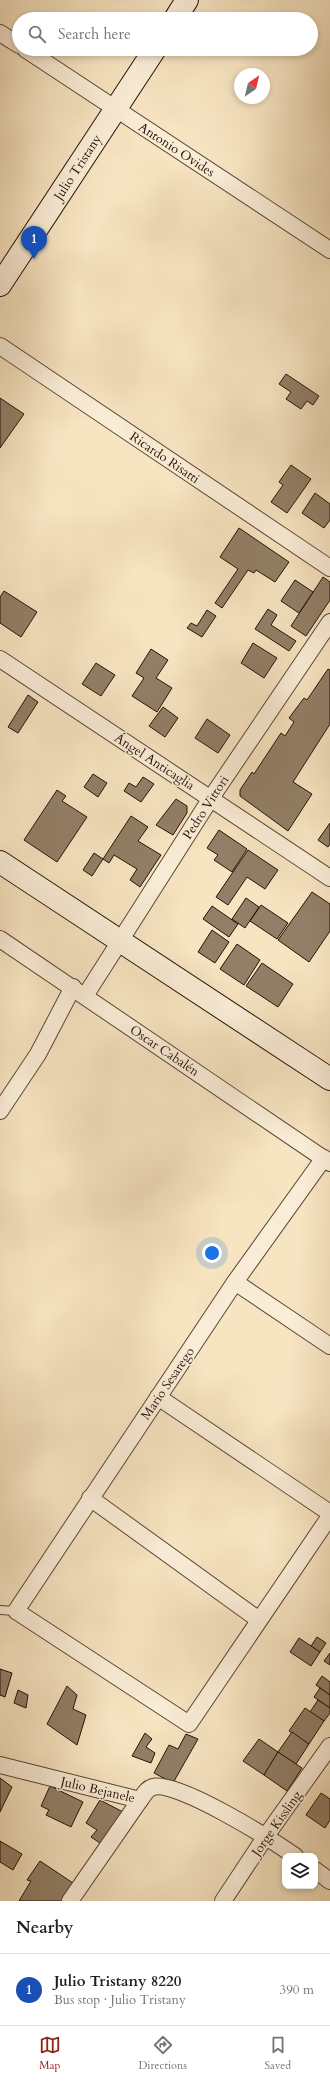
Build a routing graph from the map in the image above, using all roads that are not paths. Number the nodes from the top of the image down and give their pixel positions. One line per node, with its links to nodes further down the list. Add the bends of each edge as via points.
1 (187, 0): 2 (main road)
2 (179, 12)
3 (0, 33): 4 (street)
4 (12, 41)
5 (36, 56): 7 (street, Antonio Ovides)
6 (150, 56): 7 (main road, Julio Tristany)
7 (116, 109): 8 (street, Antonio Ovides); 9 (main road, Julio Tristany)
8 (330, 250)
9 (0, 285)
10 (0, 346): 11 (street, Ricardo Risatti)
11 (330, 568)
12 (330, 622): 14 (street, Pedro Vittori)
13 (0, 659): 14 (street, Ángel Anticaglia)
14 (211, 798): 16 (street, Ángel Anticaglia); 18 (street, Pedro Vittori)
15 (0, 862): 18 (main road)
16 (330, 878)
17 (0, 939): 19 (street, Oscar Cabalén)
18 (120, 941): 19 (street, Pedro Vittori); 20 (main road)
19 (79, 991): 21 (street, Pedro Vittori); 22 (street, Oscar Cabalén)
20 (330, 1079)
21 (0, 1111)
22 (327, 1160): 23 (street, Mario Sesarego)
23 (235, 1282): 24 (street); 25 (street, Mario Sesarego)
24 (330, 1346)
25 (158, 1397): 26 (street, Mario Sesarego); 27 (street)
26 (90, 1498): 30 (street, Mario Sesarego); 31 (street)
27 (330, 1513)
28 (330, 1516): 31 (street)
29 (0, 1610): 30 (lane)
30 (16, 1611): 31 (street, via 189,1724)
31 (259, 1620)
32 (330, 1746): 35 (street, Jorge Kissling)
33 (0, 1765): 34 (street, Julio Bejanele)
34 (140, 1800): 35 (street, Julio Bejanele, via 147,1790 163,1786 185,1794); 39 (street)
35 (266, 1836): 36 (street, Julio Bejanele); 40 (street, Jorge Kissling)
36 (291, 1853)
37 (318, 1872): 38 (street)
38 (330, 1881)
39 (70, 1901)
40 (223, 1901)

